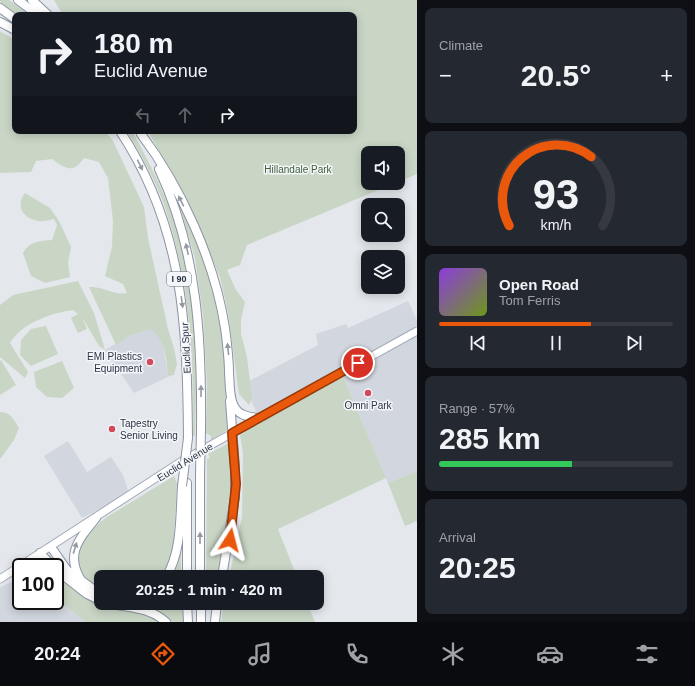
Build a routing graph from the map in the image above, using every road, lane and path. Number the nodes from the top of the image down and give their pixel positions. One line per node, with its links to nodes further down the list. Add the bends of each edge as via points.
1 (18, 0): 4 (highway)
2 (32, 0): 5 (highway)
3 (0, 8): 6 (highway)
4 (34, 12)
5 (45, 12)
6 (12, 17)
7 (0, 22): 8 (highway)
8 (12, 28)
9 (122, 134): 16 (highway, Euclid Spur / I 90, one-way to 16, bridge, via 151,188 175,259 185,325 188,438)
10 (141, 134): 13 (highway, one-way to 10, via 225,328 209,264 167,173)
11 (141, 134): 23 (highway, Euclid Spur / I 90, one-way to 11, bridge, via 199,329 192,270 171,199)
12 (417, 331): 14 (main road, Euclid Avenue)
13 (230, 388): 14 (highway, via 232,403 236,410 243,415); 15 (highway)
14 (258, 418): 15 (main road, Euclid Avenue)
15 (232, 433): 17 (main road, Euclid Avenue, via 182,461); 24 (highway, via 235,497)
16 (184, 485): 21 (highway, via 176,552); 22 (highway)
17 (96, 518): 18 (main road, Euclid Avenue); 27 (highway, one-way to 17, via 75,568 74,550)
18 (51, 547): 19 (main road, Euclid Avenue); 27 (highway, via 67,570)
19 (40, 554): 20 (highway); 26 (main road, Euclid Avenue)
20 (44, 558)
21 (170, 570)
22 (186, 570)
23 (200, 570)
24 (223, 570)
25 (64, 576): 29 (highway)
26 (0, 579)
27 (83, 583): 28 (highway)
28 (94, 590)
29 (94, 598)
30 (146, 610): 34 (highway)
31 (187, 610): 35 (highway)
32 (201, 610): 36 (highway)
33 (216, 610): 37 (highway)
34 (166, 622)
35 (188, 622)
36 (201, 622)
37 (215, 622)

